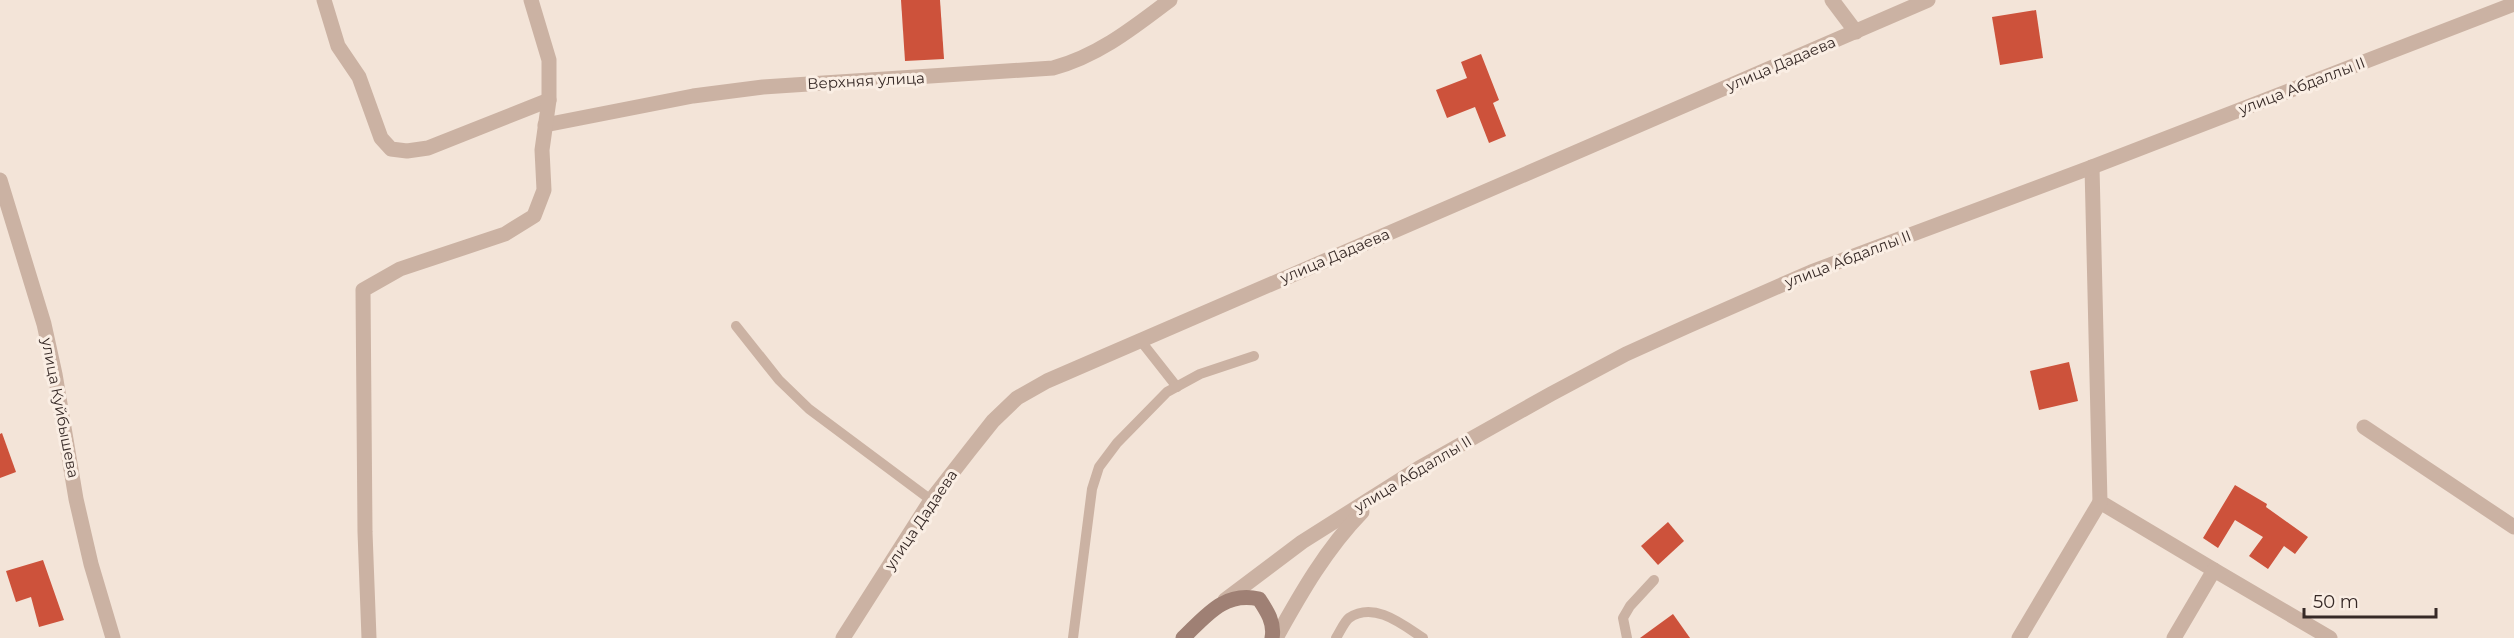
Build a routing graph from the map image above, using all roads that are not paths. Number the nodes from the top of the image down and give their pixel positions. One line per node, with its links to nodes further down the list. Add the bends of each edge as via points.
1 (324, 0): 8 (street, via 338,46 359,78 381,138 391,148 428,148)
2 (531, 0): 8 (street, via 549,60)
3 (1170, 0): 9 (street, Верхняя улица, via 1096,52 1053,68 763,87 693,96)
4 (1832, 0): 7 (street)
5 (1928, 0): 7 (street, улица Дадаева)
6 (2514, 4): 10 (street, улица Абдаллы II)
7 (1856, 32): 13 (street, улица Дадаева)
8 (549, 100): 9 (street)
9 (545, 125): 25 (street, via 544,190 534,216 505,234 400,269 363,290)
10 (2092, 167): 17 (street, улица Абдаллы II, via 1811,272 1677,331 1551,394); 19 (street)
11 (0, 180): 24 (street, улица Куйбышева, via 44,324 76,499)
12 (736, 326): 18 (lane, via 779,380 809,409)
13 (1140, 340): 15 (lane); 18 (street, улица Дадаева, via 1017,398 993,421)
14 (1254, 356): 15 (lane, via 1200,374)
15 (1177, 387): 27 (lane, via 1144,414 1099,467 1092,489)
16 (2364, 427): 20 (street)
17 (1380, 493): 23 (street, улица Абдаллы II, via 1302,542); 30 (street, via 1340,535)
18 (931, 500): 26 (street, улица Дадаева)
19 (2100, 502): 21 (street); 34 (street)
20 (2514, 527)
21 (2214, 570): 35 (street); 36 (street)
22 (1654, 580): 33 (lane, via 1623,618)
23 (1225, 600): 28 (main road); 29 (main road, via 1246,596 1259,599 1269,614)
24 (113, 638)
25 (369, 638)
26 (843, 638)
27 (1073, 638)
28 (1184, 638)
29 (1272, 638)
30 (1276, 638)
31 (1336, 638): 32 (lane, via 1348,619 1364,612 1383,614)
32 (1423, 638)
33 (1627, 638)
34 (2019, 638)
35 (2174, 638)
36 (2330, 638)

